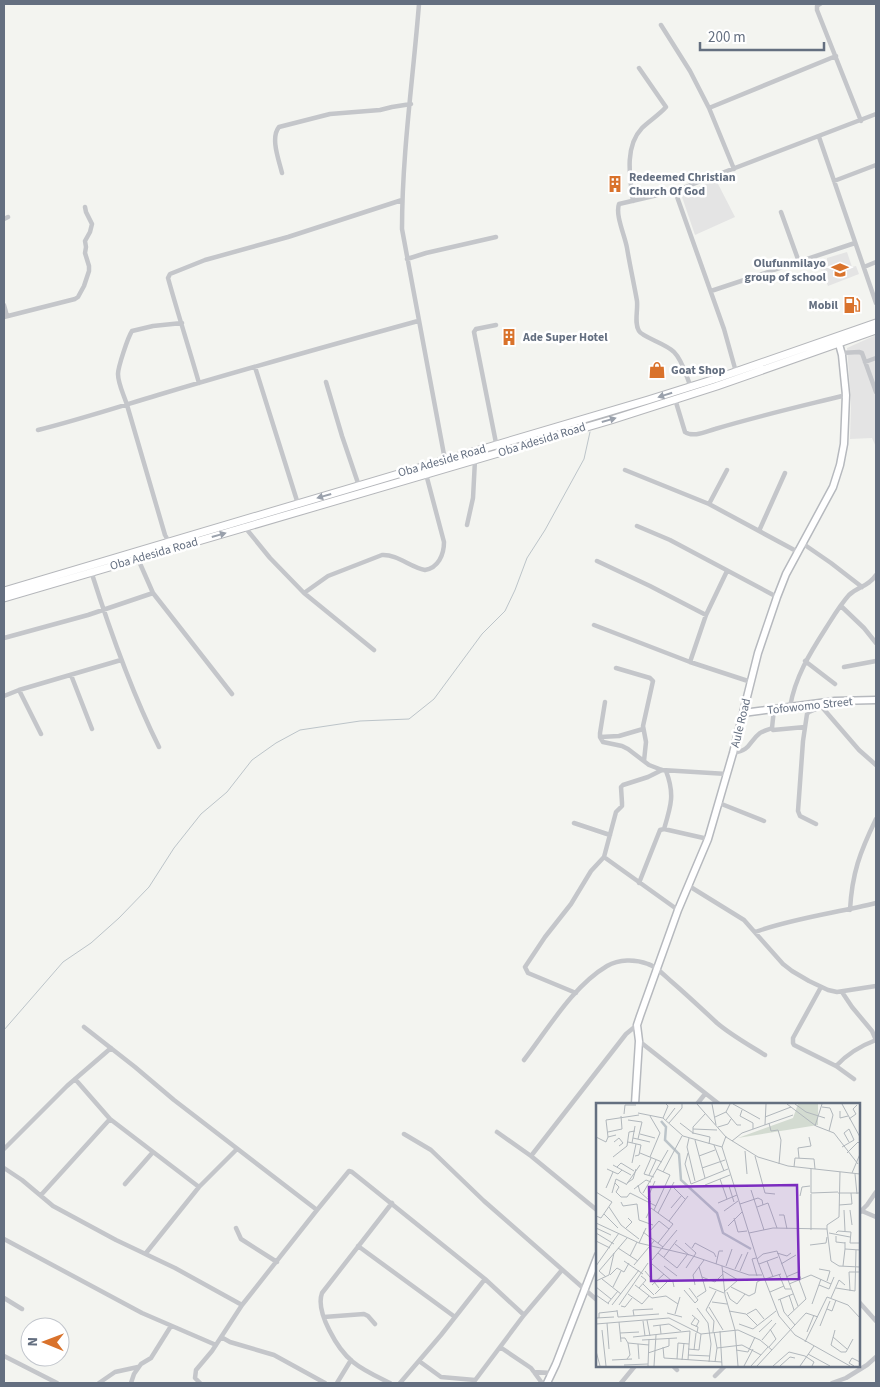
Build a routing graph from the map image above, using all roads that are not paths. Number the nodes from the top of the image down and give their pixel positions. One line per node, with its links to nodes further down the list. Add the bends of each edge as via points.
1 (419, 4): 6 (street)
2 (820, 4): 4 (street, via 817,10)
3 (660, 26): 7 (street, via 690,71)
4 (836, 56): 7 (street); 9 (street)
5 (640, 68): 17 (street, via 666,107 640,130 630,153)
6 (411, 104): 13 (street, via 330,114 280,127 275,136); 16 (street)
7 (708, 108): 12 (street)
8 (876, 114): 9 (street)
9 (861, 121): 10 (street)
10 (819, 137): 12 (street); 14 (street)
11 (876, 166): 14 (street)
12 (734, 169): 15 (street)
13 (282, 173)
14 (834, 181): 21 (street)
15 (675, 191): 17 (street); 26 (street)
16 (402, 200): 22 (street); 32 (street, via 205,260 170,274 168,278)
17 (633, 200): 44 (street, via 619,204 618,208 636,301 638,330 674,352)
18 (85, 207): 29 (street, via 92,224 85,241 89,266 78,297)
19 (781, 212): 23 (street)
20 (496, 237): 22 (street)
21 (856, 243): 23 (street); 25 (street)
22 (406, 259): 30 (street)
23 (800, 262): 26 (street)
24 (876, 262): 25 (street)
25 (864, 267): 27 (street)
26 (711, 291): 40 (street)
27 (876, 303)
28 (4, 305): 29 (street)
29 (5, 316)
30 (418, 321): 39 (street); 53 (street)
31 (876, 322): 40 (main road, Oba Adeside Road)
32 (182, 323): 42 (street); 49 (street, via 130,333 118,371)
33 (496, 325): 51 (street, via 474,332)
34 (875, 333): 35 (main road, Oba Adesida Road)
35 (839, 344): 36 (street, Aule Road); 47 (main road, Oba Adesida Road)
36 (841, 353): 38 (street, via 860,352); 46 (street, Aule Road)
37 (876, 358): 38 (street)
38 (865, 362): 43 (street)
39 (255, 367): 42 (street); 60 (street)
40 (736, 372): 44 (main road, Oba Adeside Road)
41 (326, 382): 59 (street)
42 (199, 383): 49 (street)
43 (875, 383): 45 (street)
44 (691, 387): 48 (main road, Oba Adeside Road, one-way to 48)
45 (876, 392)
46 (846, 395): 47 (street, via 699,434 685,432); 67 (street, Aule Road, via 840,465 833,487)
47 (675, 399): 48 (main road, Oba Adesida Road)
48 (650, 404): 51 (main road, Oba Adeside Road); 52 (main road, Oba Adesida Road, one-way to 48)
49 (127, 405): 50 (street); 66 (street)
50 (38, 430)
51 (496, 446): 52 (street); 53 (main road, Oba Adeside Road)
52 (498, 454): 54 (main road, Oba Adesida Road)
53 (445, 460): 59 (main road, Oba Adeside Road)
54 (474, 460): 58 (main road, Oba Adesida Road); 63 (street, via 474,491)
55 (625, 470): 61 (street)
56 (727, 470): 61 (street)
57 (785, 473): 65 (street)
58 (426, 474): 62 (main road, Oba Adesida Road); 77 (street, via 444,542 440,559 430,570 382,555 328,576)
59 (359, 486): 60 (main road, Oba Adeside Road, one-way to 60)
60 (298, 504): 62 (main road, Oba Adeside Road)
61 (709, 504): 65 (street)
62 (244, 524): 66 (main road, Oba Adeside Road); 69 (main road, Oba Adesida Road, one-way to 62); 77 (street)
63 (467, 525)
64 (637, 526): 72 (street)
65 (760, 531): 68 (street)
66 (166, 543): 71 (main road, Oba Adeside Road)
67 (802, 543): 68 (street, Aule Road); 74 (street)
68 (798, 552): 79 (street, Aule Road)
69 (138, 559): 71 (main road, Oba Adesida Road); 76 (street)
70 (597, 561): 82 (street)
71 (90, 569): 75 (main road, Oba Adeside Road); 78 (main road, Oba Adesida Road); 81 (street)
72 (727, 571): 79 (street); 82 (street)
73 (876, 575): 74 (street)
74 (862, 587): 80 (street)
75 (4, 591)
76 (153, 593): 81 (street); 97 (street)
77 (304, 594): 86 (street)
78 (4, 598)
79 (777, 598): 94 (street, Aule Road)
80 (840, 606): 85 (street); 88 (street)
81 (103, 609): 84 (street); 87 (street)
82 (706, 615): 90 (street)
83 (594, 625): 90 (street)
84 (4, 638)
85 (876, 643)
86 (374, 650)
87 (121, 660): 93 (street); 111 (street)
88 (805, 661): 95 (street); 102 (street)
89 (876, 661): 91 (street)
90 (690, 662): 94 (street)
91 (844, 667)
92 (616, 668): 108 (street, via 652,679)
93 (71, 675): 96 (street); 107 (street)
94 (751, 682): 104 (street, Aule Road)
95 (835, 684)
96 (19, 690): 98 (street); 109 (street)
97 (232, 694)
98 (4, 696)
99 (876, 700): 101 (street, Tofowomo Street, via 835,701)
100 (605, 702): 110 (street)
101 (820, 705): 102 (street, Tofowomo Street); 105 (street, via 808,713); 114 (street)
102 (790, 707): 103 (street, Tofowomo Street)
103 (774, 709): 104 (street, Tofowomo Street); 106 (street)
104 (743, 714): 112 (street, Aule Road)
105 (805, 727): 106 (street); 121 (street, via 798,814)
106 (772, 728): 112 (street, via 760,734 747,748)
107 (92, 729)
108 (643, 730): 110 (street); 113 (street, via 646,742)
109 (41, 734)
110 (600, 738): 113 (street, via 603,742 628,749)
111 (159, 747)
112 (733, 753): 116 (street, Aule Road)
113 (644, 761): 115 (street)
114 (876, 765)
115 (664, 770): 116 (street); 122 (street, via 672,794); 123 (street, via 621,787 622,806 616,812)
116 (727, 774): 117 (street, Aule Road)
117 (719, 803): 119 (street); 124 (street, Aule Road)
118 (876, 819): 130 (street, via 856,867)
119 (764, 821)
120 (574, 823): 123 (street)
121 (816, 824)
122 (664, 829): 124 (street); 126 (street, via 658,833)
123 (610, 835): 125 (street)
124 (708, 839): 127 (street, Aule Road)
125 (604, 857): 126 (street); 136 (street, via 525,967 528,973)
126 (640, 883): 129 (street)
127 (689, 886): 129 (street, Aule Road); 131 (street, via 744,920)
128 (876, 903): 130 (street)
129 (678, 910): 132 (street, Aule Road)
130 (850, 910): 131 (street)
131 (755, 932): 134 (street, via 792,971)
132 (656, 968): 136 (street, via 633,960 617,961); 137 (street, Aule Road); 141 (street, via 718,1023)
133 (876, 986): 135 (street)
134 (821, 987): 135 (street); 143 (street, via 793,1043)
135 (842, 992): 143 (street, via 876,1040 850,1052)
136 (576, 993): 142 (street)
137 (638, 1025): 139 (street, Aule Road); 156 (street, via 626,1034)
138 (84, 1027): 140 (street)
139 (640, 1041): 146 (street); 147 (street, Aule Road)
140 (111, 1048): 144 (street); 154 (street)
141 (765, 1055)
142 (524, 1060)
143 (836, 1066): 145 (street)
144 (75, 1079): 150 (street); 153 (street)
145 (854, 1079)
146 (705, 1094): 148 (street); 149 (street)
147 (635, 1103)
148 (698, 1103)
149 (718, 1103)
150 (110, 1119): 155 (street); 161 (street)
151 (497, 1132): 156 (street)
152 (404, 1134): 173 (street, via 431,1150)
153 (4, 1149)
154 (237, 1149): 159 (street); 164 (street)
155 (153, 1152): 158 (street); 159 (street)
156 (531, 1156): 163 (street)
157 (4, 1168): 161 (street)
158 (126, 1184)
159 (199, 1186): 170 (street)
160 (876, 1192): 165 (street)
161 (41, 1195): 170 (street, via 53,1206)
162 (392, 1203): 164 (street, via 349,1172); 169 (street); 174 (street)
163 (596, 1208)
164 (317, 1210): 172 (street)
165 (860, 1212): 166 (street)
166 (876, 1218)
167 (236, 1228): 172 (street, via 241,1239)
168 (4, 1239): 186 (street)
169 (358, 1246): 182 (street, via 322,1293 320,1301); 183 (street)
170 (146, 1253): 179 (street)
171 (596, 1260): 175 (street)
172 (277, 1262): 179 (street)
173 (562, 1270): 175 (street); 181 (street)
174 (485, 1279): 181 (street); 183 (street)
175 (585, 1290): 177 (street); 201 (street)
176 (4, 1298): 180 (street)
177 (596, 1299)
178 (860, 1303): 184 (street)
179 (242, 1305): 187 (street)
180 (22, 1310)
181 (524, 1315): 189 (street)
182 (324, 1317): 185 (street, via 364,1314); 192 (street)
183 (455, 1317): 193 (street)
184 (875, 1317)
185 (375, 1324)
186 (171, 1326): 188 (street); 194 (street, via 151,1358)
187 (221, 1337): 188 (street); 209 (street, via 268,1352)
188 (216, 1345): 208 (street, via 195,1374)
189 (500, 1347): 200 (street); 204 (street)
190 (4, 1356): 205 (street)
191 (876, 1357): 216 (street, via 846,1378)
192 (351, 1360): 210 (street); 211 (street)
193 (420, 1361): 204 (street, via 441,1377); 212 (street)
194 (140, 1366): 198 (street); 202 (street)
195 (634, 1367): 215 (street)
196 (673, 1367): 199 (street)
197 (724, 1367): 203 (street)
198 (123, 1370): 202 (street); 206 (street)
199 (677, 1370)
200 (534, 1372): 201 (street); 213 (street)
201 (552, 1373): 214 (street)
202 (134, 1374): 207 (street)
203 (715, 1376)
204 (474, 1382)
205 (57, 1383)
206 (99, 1383)
207 (131, 1383)
208 (200, 1383)
209 (326, 1383)
210 (337, 1383)
211 (390, 1383)
212 (400, 1383)
213 (542, 1383)
214 (547, 1383)
215 (621, 1383)
216 (832, 1383)

